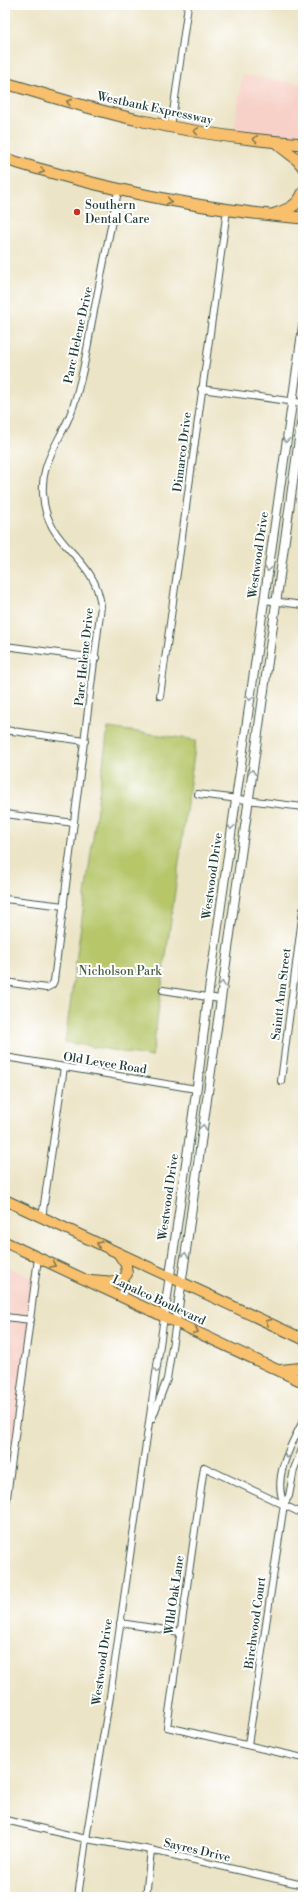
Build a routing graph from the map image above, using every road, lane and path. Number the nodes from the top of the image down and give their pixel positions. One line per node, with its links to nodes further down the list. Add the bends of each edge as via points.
1 (188, 5): 3 (street)
2 (5, 83): 3 (highway, Westbank Expressway, one-way to 2, via 108,113)
3 (171, 127): 4 (highway, Westbank Expressway, one-way to 3)
4 (276, 142): 5 (highway, Westbank Expressway); 7 (highway, via 281,148 291,152)
5 (303, 144)
6 (5, 159): 8 (highway, one-way to 8)
7 (303, 168)
8 (118, 191): 10 (highway, one-way to 10); 22 (street, Parc Helene Drive, via 79,386 67,422 48,459 43,482 44,505 52,528 87,568 100,593 101,615)
9 (303, 193): 11 (highway, via 287,210)
10 (227, 210): 11 (highway); 14 (street, Dimarco Drive)
11 (270, 216): 12 (highway)
12 (303, 218)
13 (303, 326): 15 (street, Westwood Drive)
14 (202, 389): 15 (street); 23 (street, Dimarco Drive)
15 (292, 402): 16 (street); 18 (street, Westwood Drive, one-way to 18)
16 (303, 403)
17 (303, 410): 19 (street, Westwood Drive)
18 (264, 600): 19 (street); 27 (street, Westwood Drive, one-way to 27)
19 (276, 601): 20 (street); 28 (street, Westwood Drive, one-way to 19)
20 (303, 605)
21 (5, 646): 22 (street)
22 (96, 658): 25 (street, Parc Helene Drive)
23 (160, 696)
24 (5, 730): 25 (street)
25 (85, 741): 31 (street, Parc Helene Drive)
26 (198, 794): 27 (street)
27 (236, 798): 28 (street); 37 (street, Westwood Drive, one-way to 37)
28 (248, 800): 29 (street); 38 (street, Westwood Drive, one-way to 28)
29 (303, 807)
30 (5, 814): 31 (street)
31 (74, 824): 33 (street, Parc Helene Drive)
32 (5, 899): 33 (street)
33 (64, 906): 35 (street, Parc Helene Drive, via 52,985 46,988)
34 (303, 910): 41 (street, Saintt Ann Street)
35 (5, 982)
36 (163, 990): 37 (street)
37 (208, 997): 38 (street); 42 (street, Westwood Drive)
38 (220, 999): 50 (street, Westwood Drive, one-way to 38)
39 (11, 1058): 40 (street, Old Levee Road)
40 (64, 1067): 42 (street, Old Levee Road); 44 (street)
41 (281, 1081)
42 (196, 1089): 48 (street, Westwood Drive)
43 (5, 1200): 44 (main road)
44 (42, 1218): 46 (main road, one-way to 44)
45 (5, 1242): 47 (main road, Lapalco Boulevard)
46 (118, 1253): 48 (main road); 49 (main road, via 126,1265 127,1274 122,1280)
47 (38, 1258): 49 (main road, Lapalco Boulevard, one-way to 49); 53 (street)
48 (169, 1276): 50 (main road); 52 (street, Westwood Drive)
49 (84, 1280): 52 (main road, Lapalco Boulevard)
50 (182, 1281): 54 (street, Westwood Drive); 55 (main road, one-way to 50)
51 (5, 1317): 53 (street)
52 (164, 1317): 54 (main road, Lapalco Boulevard); 60 (street, Westwood Drive, one-way to 60)
53 (31, 1320): 63 (street)
54 (176, 1322): 57 (main road, Lapalco Boulevard, one-way to 57); 60 (street, Westwood Drive, via 167,1379)
55 (303, 1339)
56 (303, 1366): 57 (main road)
57 (278, 1370): 58 (main road, Lapalco Boulevard)
58 (303, 1382)
59 (303, 1421): 62 (street, one-way to 62, via 284,1466 280,1492)
60 (148, 1430): 65 (street, Westwood Drive)
61 (303, 1447): 62 (street, via 294,1469 289,1496)
62 (284, 1504): 64 (street); 66 (street, WIld Oak Lane, via 204,1467); 67 (street, Birchwood Court)
63 (5, 1513)
64 (303, 1514)
65 (120, 1623): 66 (street); 70 (street, Westwood Drive)
66 (180, 1632): 67 (street, WIld Oak Lane, via 167,1727)
67 (248, 1745): 68 (street)
68 (303, 1758)
69 (5, 1820): 70 (street, Sayres Drive)
70 (86, 1839): 71 (street, Sayres Drive); 73 (street, Westwood Drive)
71 (151, 1850): 72 (street, Sayres Drive); 74 (street)
72 (303, 1885)
73 (78, 1897)
74 (146, 1897)

